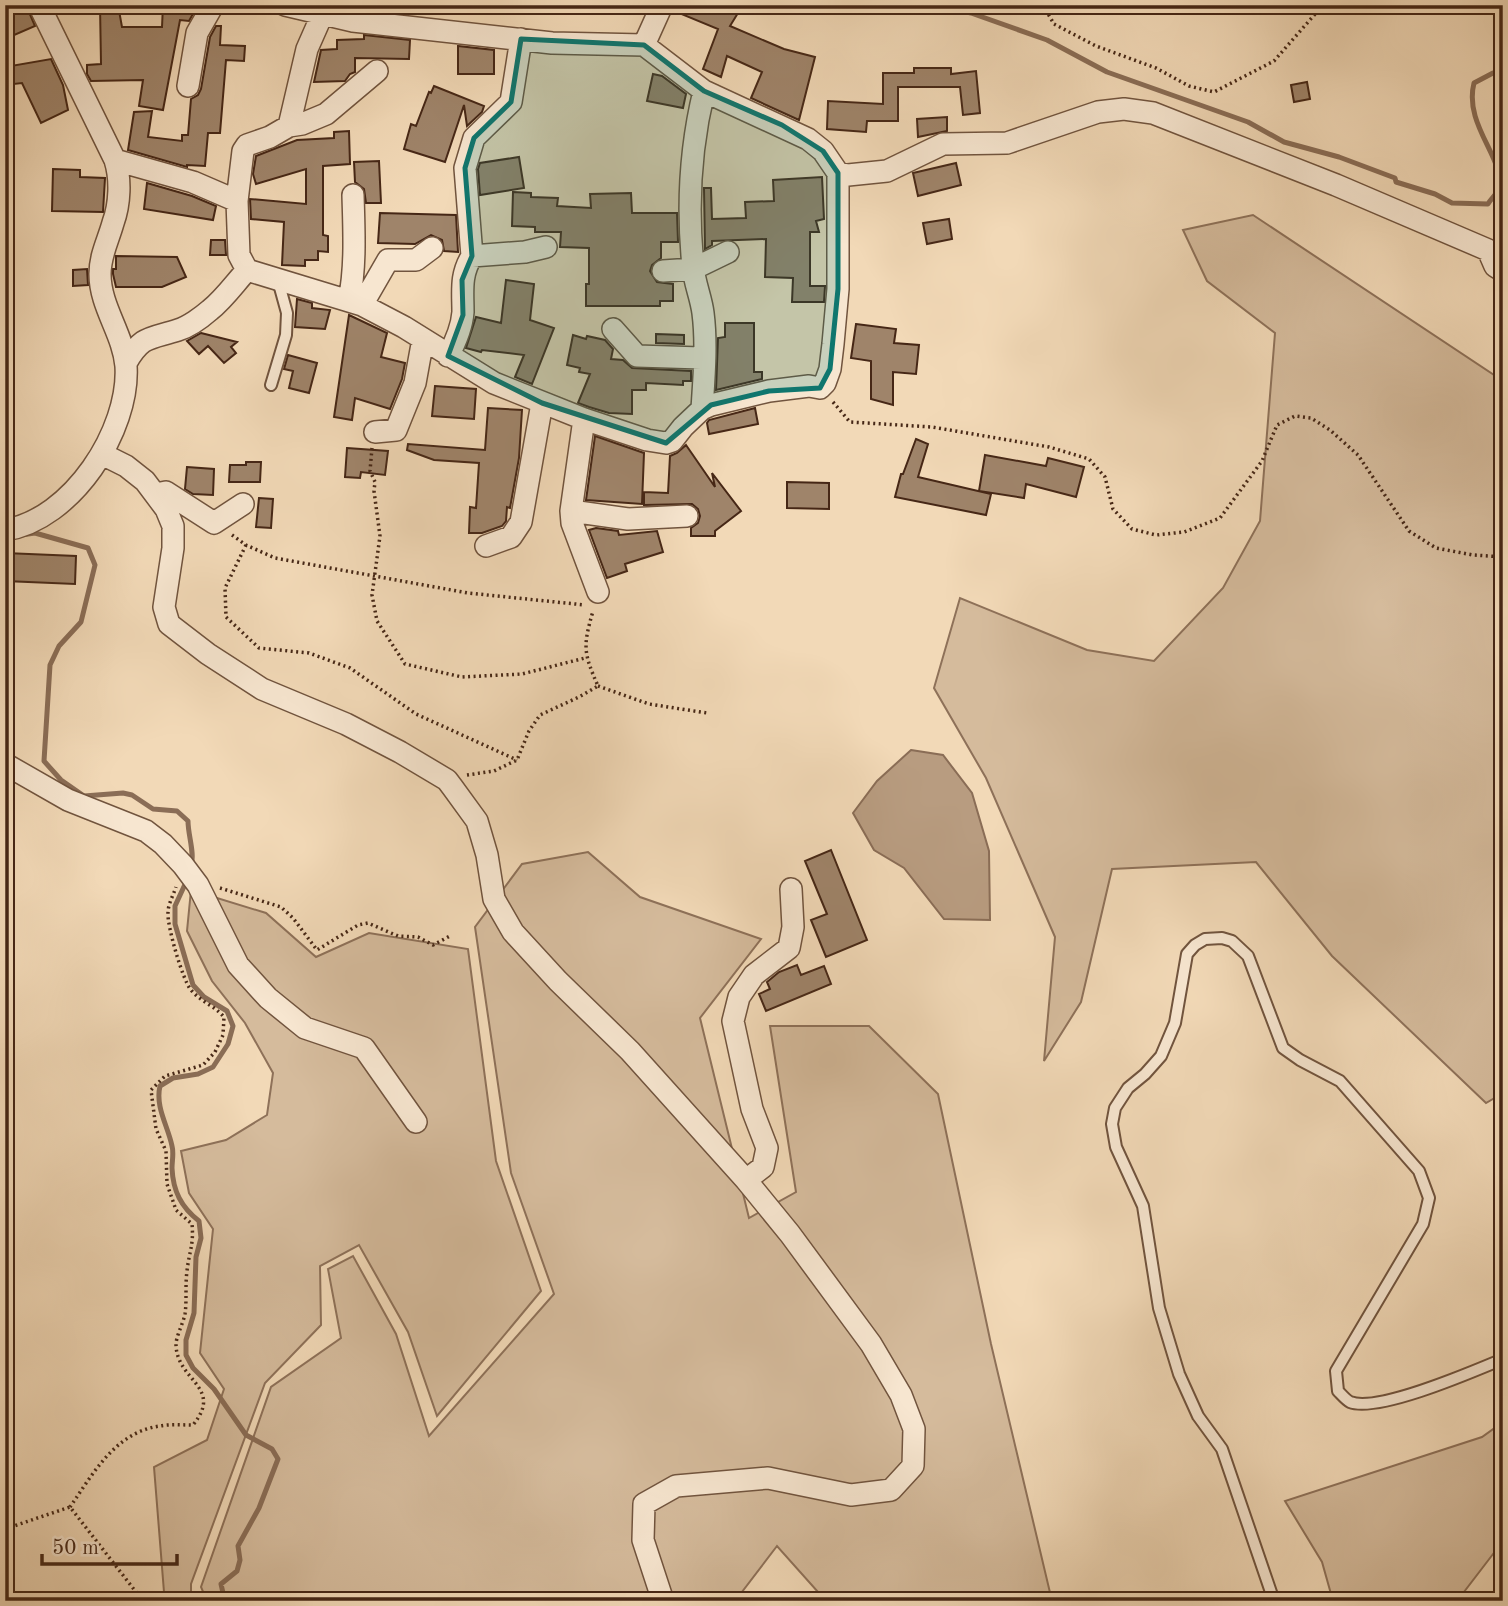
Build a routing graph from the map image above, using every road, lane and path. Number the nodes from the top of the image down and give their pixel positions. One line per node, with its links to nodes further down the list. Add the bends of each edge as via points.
1 (38, 5): 14 (street)
2 (213, 5): 11 (street, via 197,33)
3 (285, 5): 7 (street)
4 (662, 5): 9 (street)
5 (1043, 5): 6 (path, via 1054,24 1096,46 1214,92 1274,61)
6 (1323, 5)
7 (321, 10): 8 (street, via 353,21); 13 (street)
8 (522, 39): 9 (street); 21 (street, via 512,102 474,138 465,167)
9 (644, 46): 12 (street)
10 (377, 72): 13 (street, via 326,114)
11 (188, 86)
12 (704, 91): 15 (street, via 808,139); 22 (street, via 690,171)
13 (289, 126): 17 (street, via 247,145)
14 (115, 160): 17 (street, via 193,182); 32 (street, via 119,172 117,209 101,255 100,290)
15 (838, 173): 25 (street, via 887,171 943,144 1007,143 1098,112 1153,113 1336,184 1488,250 1495,266); 34 (street, via 834,344 830,369)
16 (353, 195): 27 (street)
17 (237, 201): 23 (street, via 239,255)
18 (546, 247): 21 (street)
19 (432, 248): 27 (street, via 416,260 388,260)
20 (728, 251): 22 (street)
21 (472, 256): 30 (street, via 463,273 463,315)
22 (693, 269): 24 (street); 31 (street, via 703,314)
23 (247, 271): 26 (street); 32 (street, via 211,310 180,330 143,342)
24 (663, 271)
25 (1503, 271)
26 (280, 280): 27 (street); 33 (lane, via 286,335)
27 (355, 303): 29 (street)
28 (613, 329): 31 (street, via 637,356)
29 (423, 340): 30 (street); 38 (street, via 415,383 396,430)
30 (448, 356): 35 (street, via 494,383)
31 (704, 360): 36 (street)
32 (126, 363): 39 (street, via 120,409)
33 (271, 385)
34 (820, 388): 36 (street, via 769,391); 48 (path, via 850,422 932,427 1049,447 1089,459 1105,477 1113,509 1132,529 1156,535 1184,532 1220,518 1262,461 1277,425 1295,416 1311,418 1358,455 1409,531 1436,548)
35 (542, 403): 37 (street); 47 (street, via 521,522 511,537)
36 (702, 409): 37 (street, via 666,443)
37 (584, 419): 42 (street)
38 (374, 432): 49 (path, via 370,471 380,536)
39 (102, 454): 40 (street, via 136,473); 45 (street, via 53,509)
40 (156, 494): 44 (street, via 166,492); 56 (street, via 173,526 164,607 169,624 262,689 346,724)
41 (243, 504): 44 (street)
42 (571, 511): 43 (street, via 628,519); 50 (street)
43 (687, 516)
44 (214, 523): 46 (path)
45 (5, 530)
46 (246, 545): 49 (path, via 275,558); 54 (path, via 225,588 226,617 259,648 309,653 350,668 416,714)
47 (486, 546)
48 (1503, 557)
49 (375, 575): 51 (path, via 468,593 594,605); 51 (path, via 372,595 377,621 405,664 462,677 522,674)
50 (598, 592)
51 (585, 658): 52 (path)
52 (598, 686): 53 (path, via 649,704); 54 (path, via 540,715)
53 (707, 713)
54 (517, 760): 56 (path, via 494,771)
55 (5, 764): 57 (street, via 68,800 146,831)
56 (447, 780): 62 (street, via 477,821 494,899 513,932 630,1051)
57 (189, 873): 59 (path, via 208,884 281,907 317,950 368,923 433,945); 61 (street, via 238,965 268,998 305,1028 364,1048); 65 (path, via 167,913 169,930 189,988 224,1017 223,1035 203,1065 165,1076 152,1090 156,1129 166,1152 167,1184 176,1210 192,1224 194,1244 176,1345 185,1371 201,1388 205,1401 193,1425 159,1426 128,1436 107,1455)
58 (791, 890): 62 (street, via 789,948 754,975 739,997 733,1021 752,1109 767,1148 763,1167)
59 (450, 936)
60 (5, 1087): 63 (path, via 12,1112 11,1169)
61 (416, 1122)
62 (746, 1180): 68 (street, via 863,1333 895,1385 914,1429 913,1466 891,1490 850,1495 768,1478 676,1486 644,1504 643,1540)
63 (5, 1186)
64 (1503, 1359): 69 (lane, via 1376,1404 1350,1402 1338,1391 1336,1371 1423,1224 1429,1198 1419,1171 1340,1081 1283,1048 1248,956 1222,938 1195,945 1187,954 1175,1023 1161,1056 1128,1088 1115,1108 1112,1124 1116,1147 1143,1206 1159,1308 1179,1374 1198,1416 1222,1449)
65 (70, 1507): 66 (path); 67 (path)
66 (5, 1529)
67 (143, 1601)
68 (663, 1601)
69 (1274, 1601)

